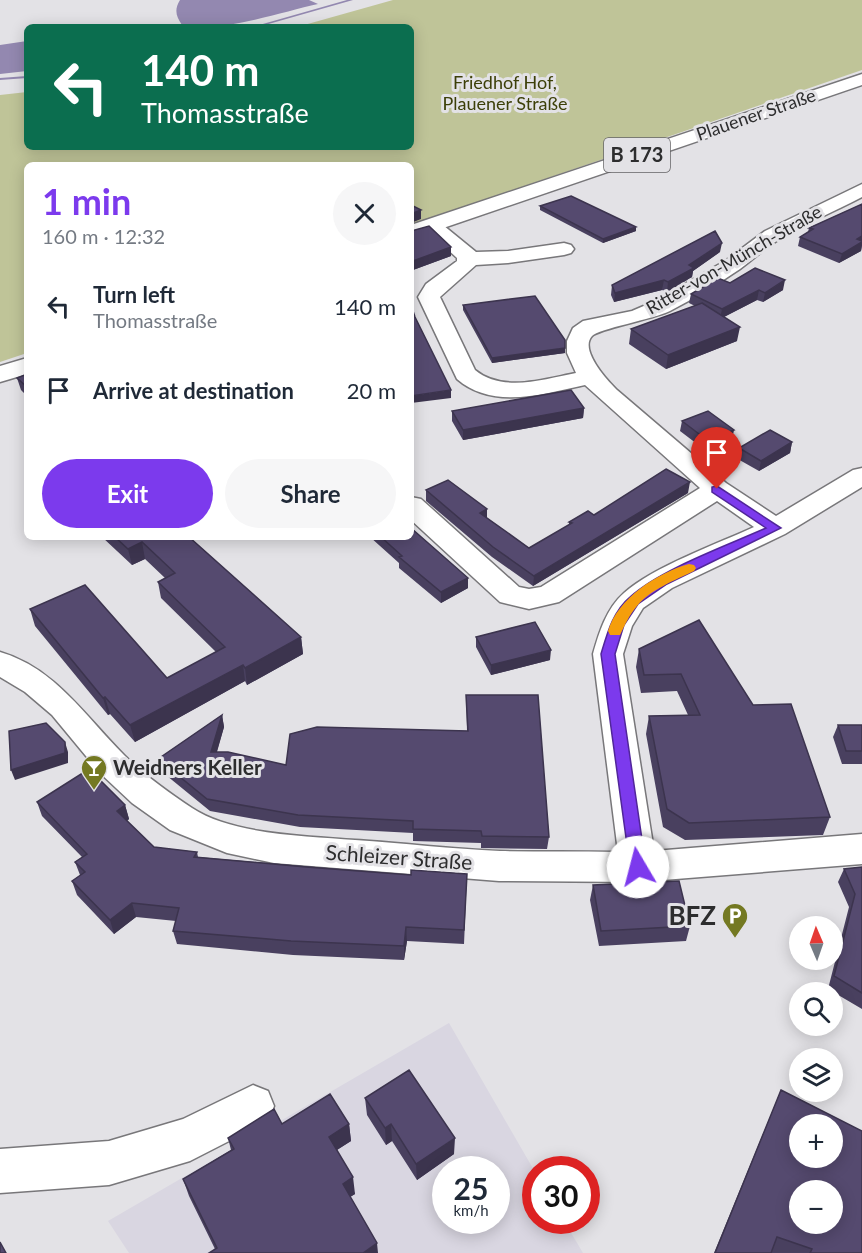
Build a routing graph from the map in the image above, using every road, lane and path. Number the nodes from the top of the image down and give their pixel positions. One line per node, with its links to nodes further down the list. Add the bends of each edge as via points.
1 (862, 79): 3 (main road, Plauener Straße / B 173)
2 (862, 190): 8 (street, Ritter-von-Münch-Straße, via 772,235 732,265 661,307 604,322 581,333 579,353)
3 (421, 229): 5 (street, via 465,252)
4 (564, 249): 5 (street)
5 (468, 259): 8 (street, via 429,297 470,381 510,390)
6 (24, 367): 7 (main road)
7 (0, 374)
8 (590, 377): 10 (street)
9 (862, 476): 12 (street)
10 (717, 489): 11 (street, via 549,595 529,599 510,595); 12 (street)
11 (414, 508)
12 (775, 528): 15 (street, via 663,581 633,601 617,624 608,654)
13 (0, 663): 15 (street, Schleizer Straße, via 36,684 63,707 112,764 144,793 182,820 227,838 274,848 499,866)
14 (862, 849): 15 (street, Schleizer Straße)
15 (638, 867)
16 (253, 1106): 17 (street, via 190,1139 109,1163)
17 (0, 1171)

